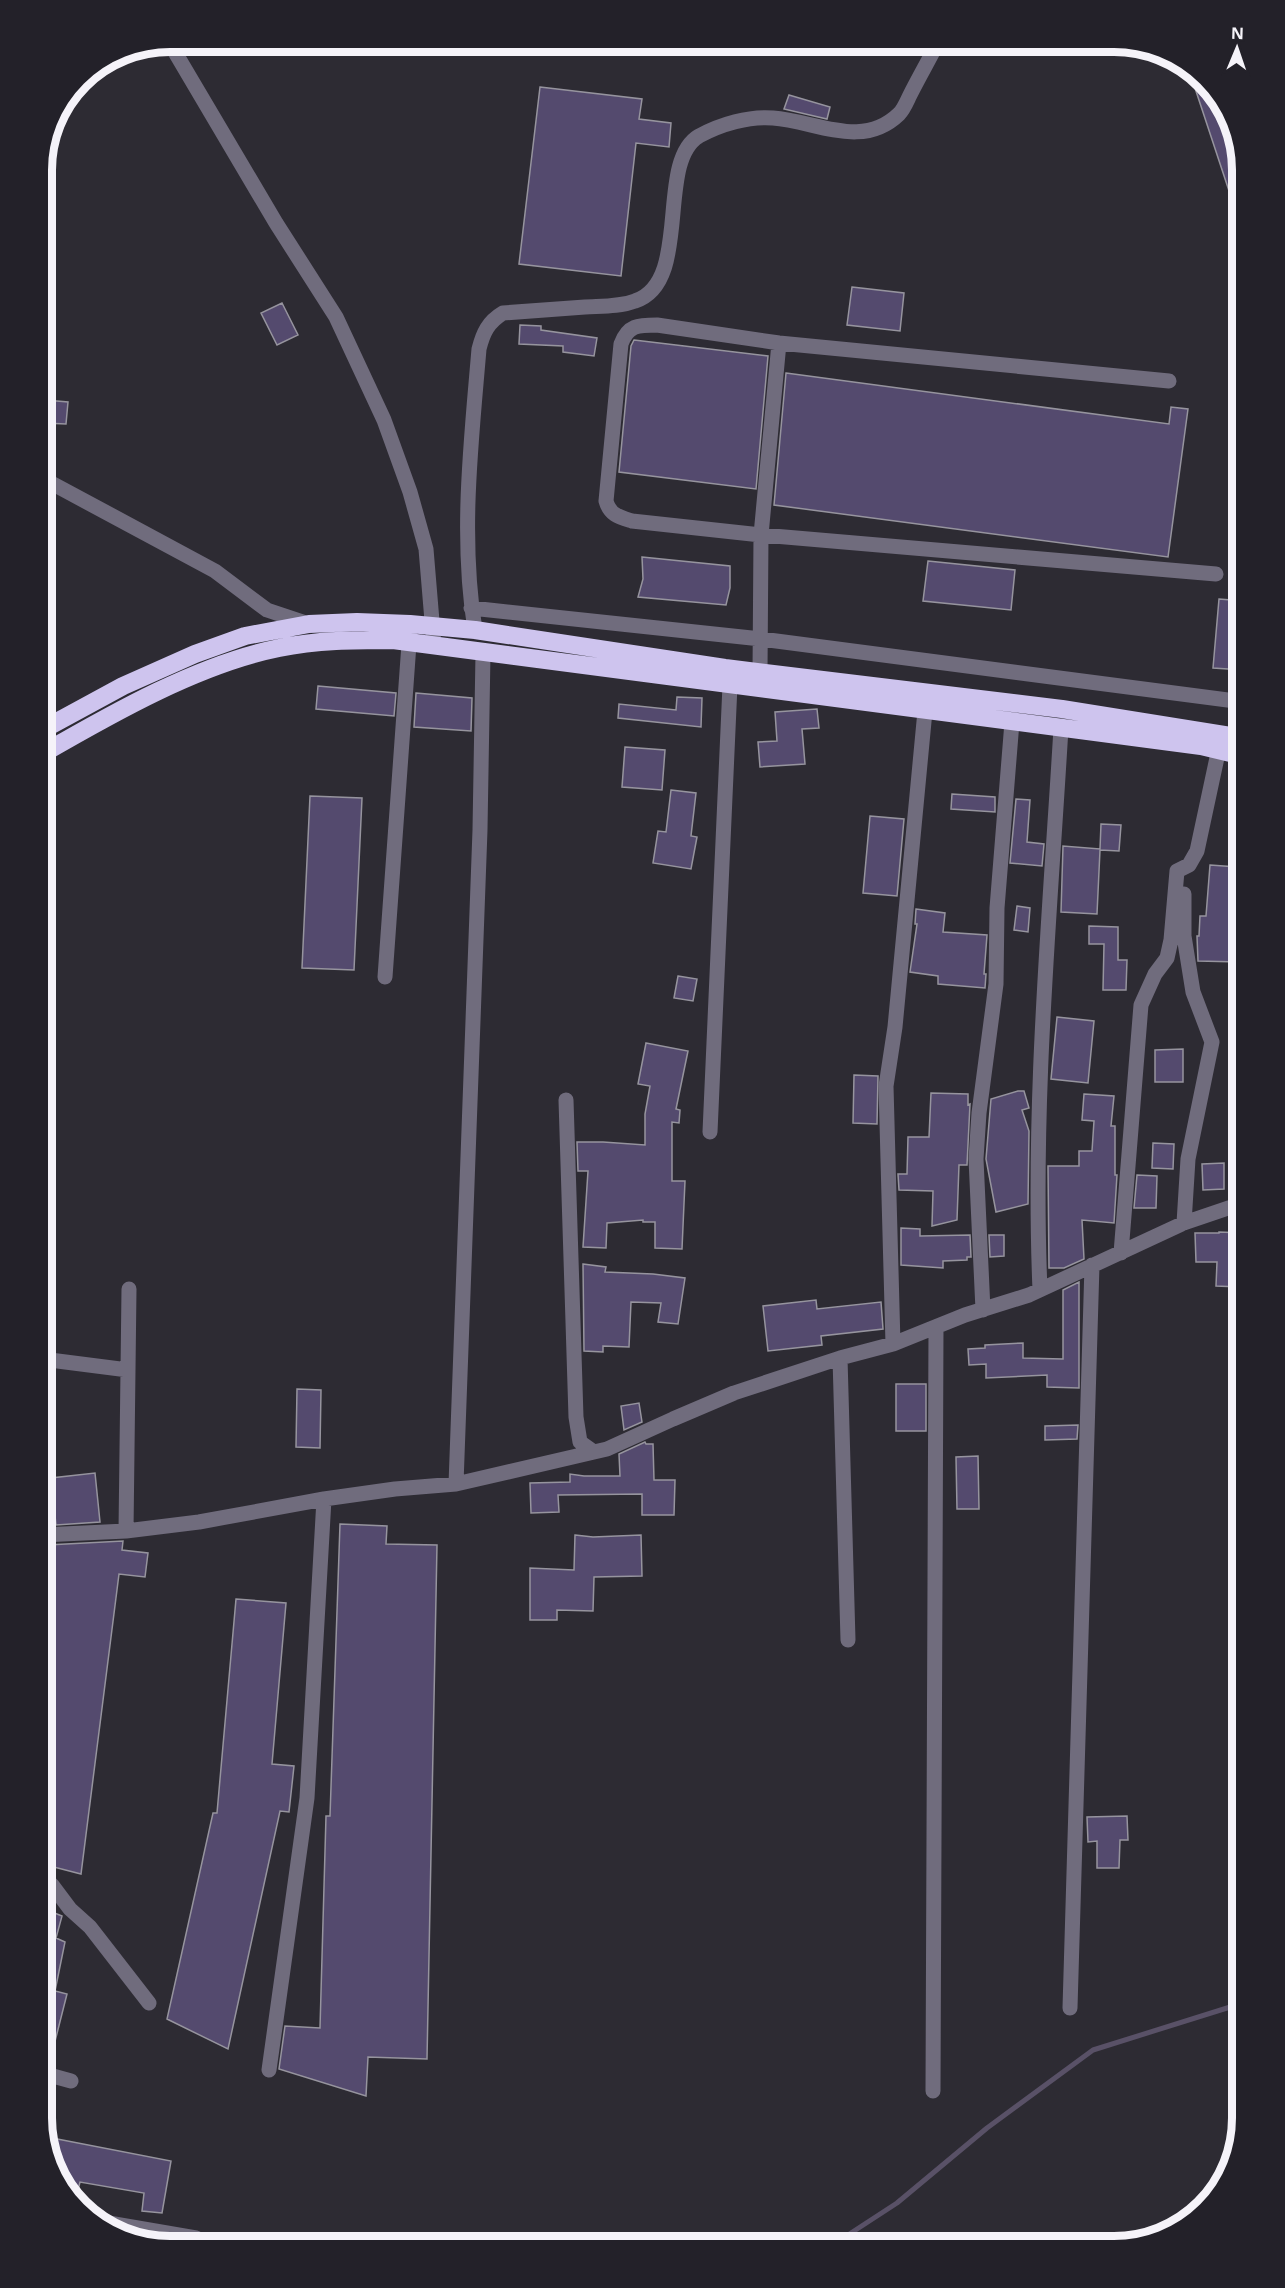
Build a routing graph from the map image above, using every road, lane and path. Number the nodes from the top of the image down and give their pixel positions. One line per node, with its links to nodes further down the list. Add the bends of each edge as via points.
1 (175, 52): 10 (street, via 336,317 384,420 426,549)
2 (932, 53): 8 (street, via 900,113 882,127 861,134 774,118 745,119 696,138 687,146 680,168 667,254 652,292 616,305 503,313 492,319 478,350 469,472 466,515)
3 (779, 343): 4 (street); 6 (street); 6 (street, via 657,325 638,325 625,333 606,488 608,509 632,521)
4 (1168, 381)
5 (53, 484): 9 (street, via 215,571 267,610)
6 (761, 535): 7 (street); 13 (street)
7 (1216, 574)
8 (471, 608): 11 (street); 13 (street)
9 (309, 624): 12 (highway, via 357,622); 18 (highway, via 245,636 195,654)
10 (433, 626): 11 (highway); 12 (highway); 14 (street)
11 (475, 630): 16 (highway)
12 (410, 633): 14 (highway); 21 (highway, via 279,648 225,663); 30 (street)
13 (761, 639): 16 (street); 19 (street)
14 (434, 645): 15 (highway)
15 (483, 653): 17 (highway); 46 (street)
16 (760, 672): 26 (highway, via 1062,709)
17 (730, 685): 20 (highway); 32 (street)
18 (98, 699): 21 (highway); 23 (highway)
19 (1232, 701)
20 (925, 711): 22 (highway); 41 (street, via 895,1027 886,1076)
21 (110, 717): 27 (highway)
22 (1012, 722): 24 (highway); 39 (street, via 997,908 996,984 976,1159)
23 (53, 724)
24 (1061, 728): 26 (highway); 38 (street, via 1038,1099)
25 (1232, 740): 26 (highway)
26 (1220, 742): 28 (highway); 29 (street, via 1203,831)
27 (53, 748)
28 (1232, 749)
29 (1189, 865): 34 (street, via 1183,905 1186,954 1193,992 1212,1042 1188,1159); 35 (street, via 1177,871 1167,958 1141,1005)
30 (385, 977)
31 (566, 1100): 45 (street, via 576,1417 580,1442)
32 (710, 1132)
33 (1232, 1206): 34 (street)
34 (1184, 1223): 35 (street)
35 (1121, 1253): 36 (street)
36 (1092, 1265): 38 (street); 53 (street)
37 (129, 1289): 44 (street)
38 (1040, 1290): 39 (street)
39 (983, 1310): 40 (street)
40 (936, 1327): 41 (street); 57 (street)
41 (893, 1344): 42 (street)
42 (840, 1358): 45 (street, via 734,1393); 50 (street)
43 (52, 1360): 44 (street)
44 (128, 1370): 48 (street)
45 (594, 1452): 46 (street)
46 (456, 1484): 47 (street)
47 (324, 1499): 48 (street); 54 (street, via 307,1798)
48 (126, 1531): 49 (street)
49 (52, 1535)
50 (848, 1640)
51 (52, 1885): 52 (street)
52 (149, 2003)
53 (1070, 2008)
54 (269, 2070)
55 (52, 2075): 56 (street)
56 (71, 2080)
57 (933, 2091)
58 (128, 2227): 59 (street)
59 (178, 2235)

